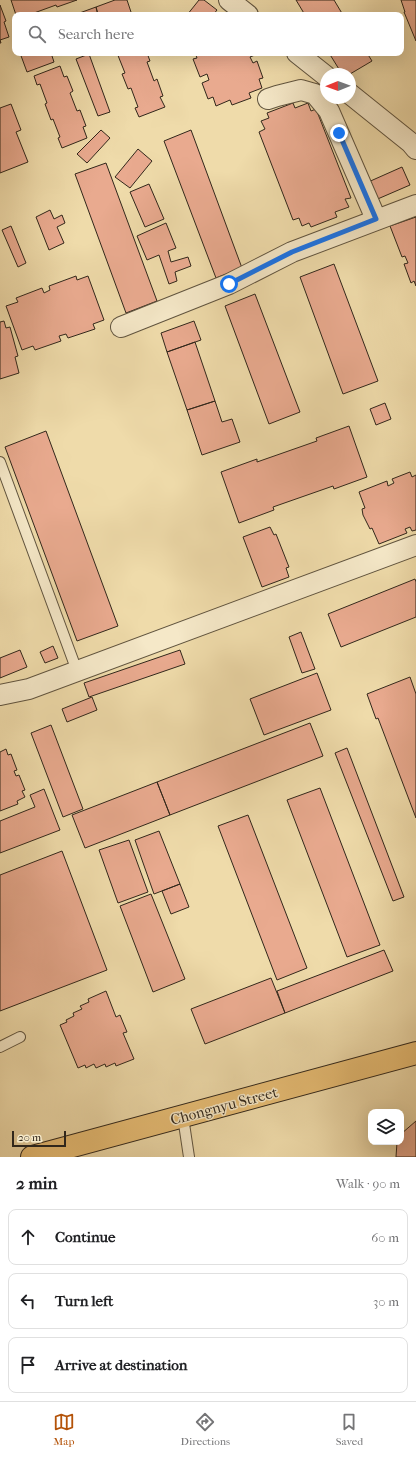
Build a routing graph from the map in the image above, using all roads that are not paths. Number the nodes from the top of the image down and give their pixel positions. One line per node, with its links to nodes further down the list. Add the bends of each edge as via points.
1 (229, 0): 2 (street)
2 (244, 12)
3 (301, 56): 4 (street)
4 (320, 71)
5 (268, 99): 9 (street, via 301,90 315,94 329,111)
6 (356, 99): 7 (street)
7 (416, 148)
8 (416, 205): 9 (street)
9 (376, 219): 10 (street, via 292,252 229,284)
10 (121, 327)
11 (0, 462): 13 (lane)
12 (416, 545): 13 (street)
13 (77, 671): 14 (street, via 28,689)
14 (0, 695)
15 (20, 1037): 16 (lane)
16 (0, 1047)
17 (416, 1053): 18 (main road, Chongnyu Street)
18 (183, 1117): 19 (main road, Chongnyu Street); 20 (lane)
19 (32, 1157)
20 (189, 1157)

